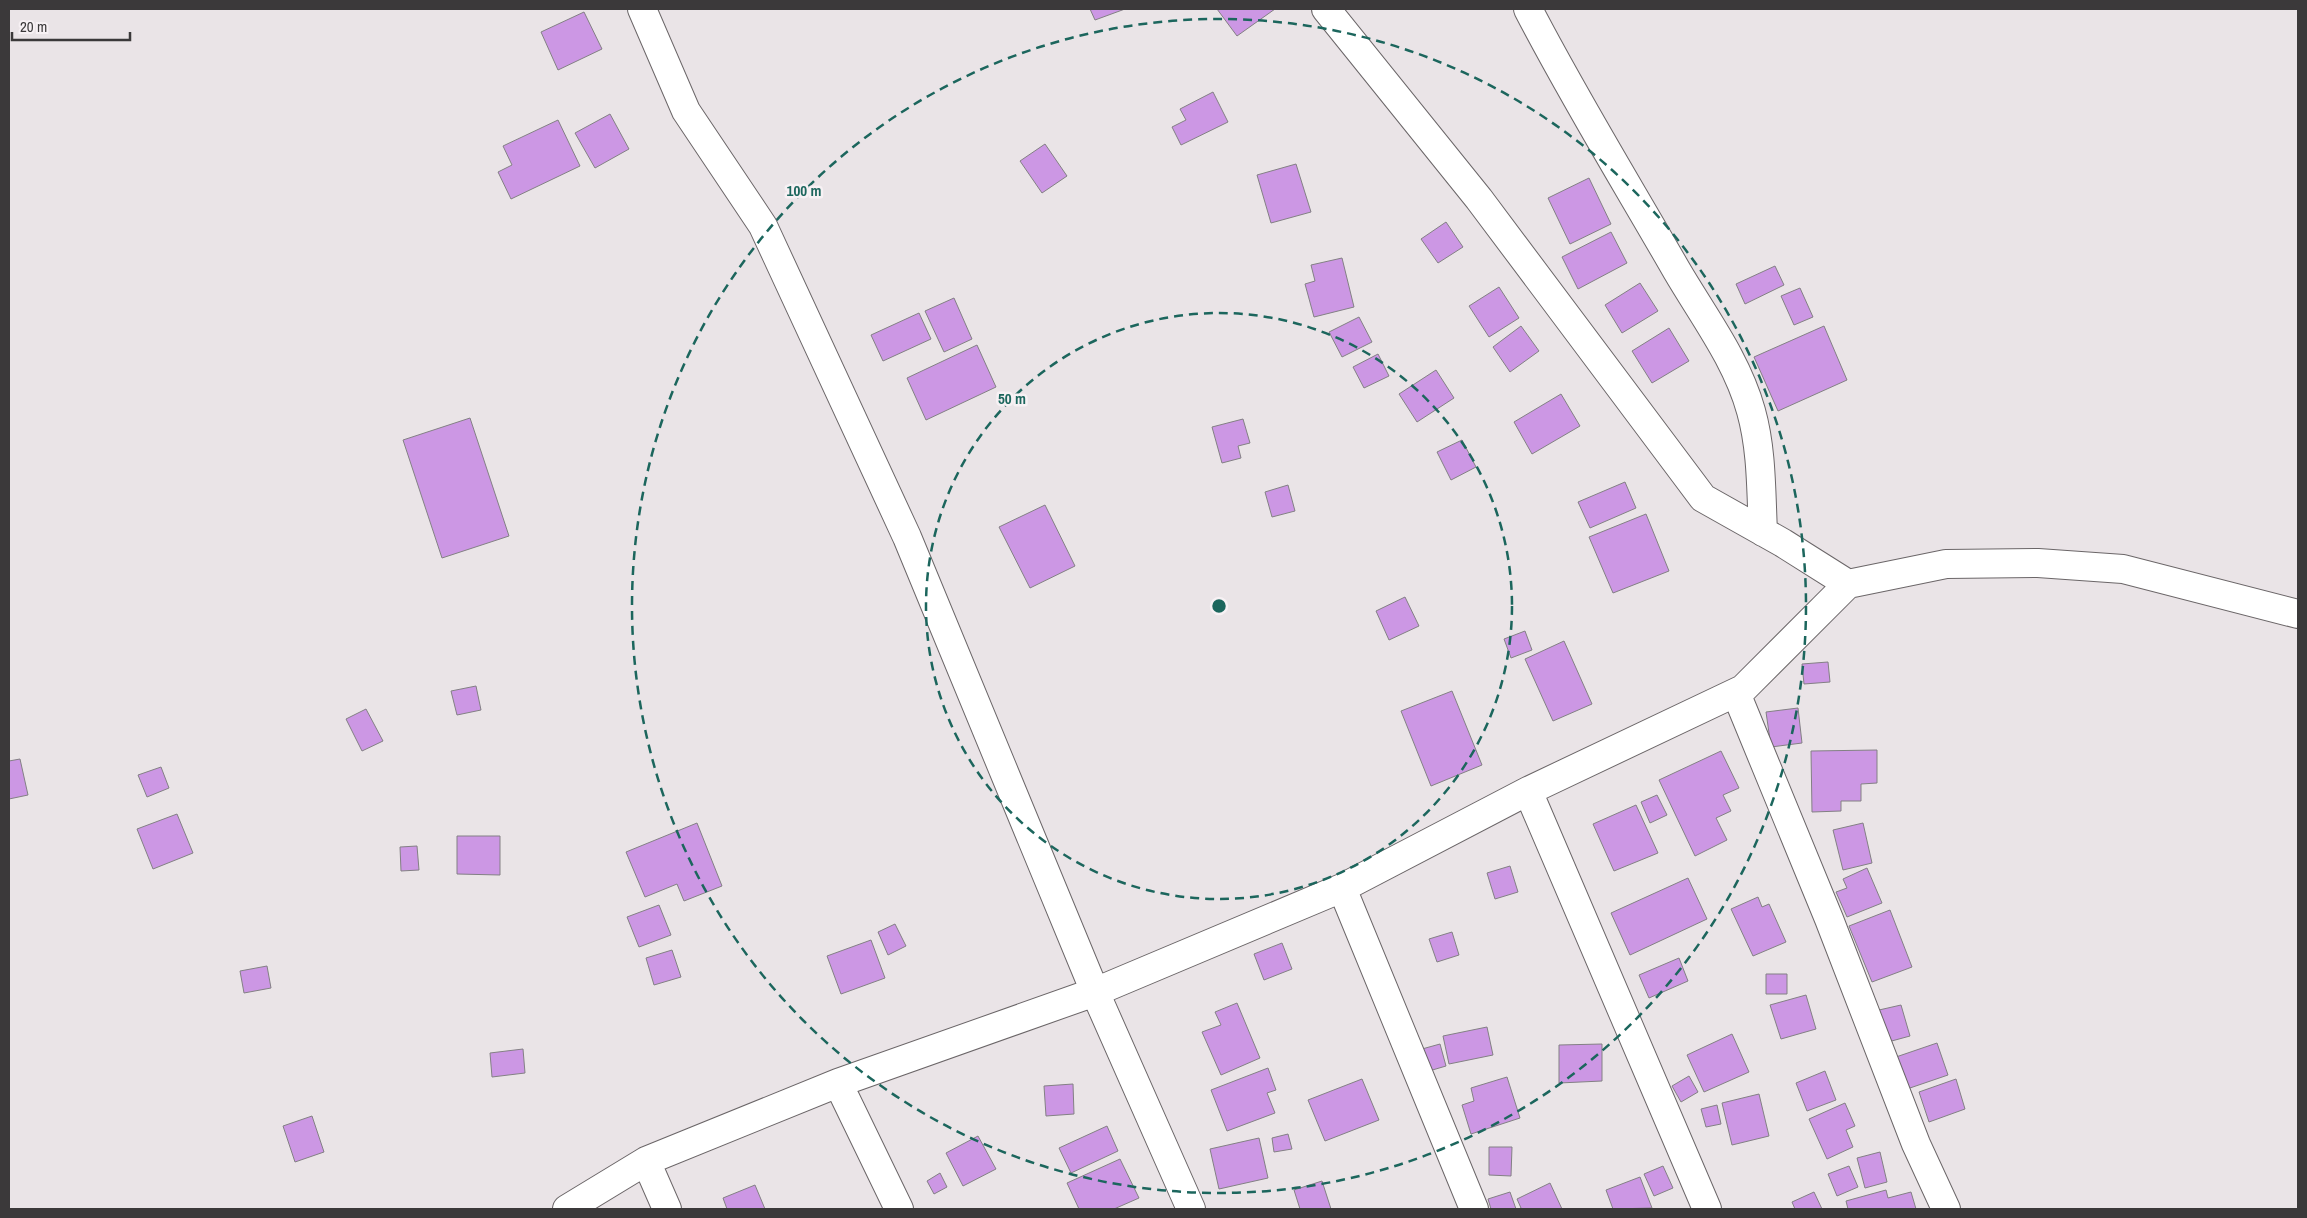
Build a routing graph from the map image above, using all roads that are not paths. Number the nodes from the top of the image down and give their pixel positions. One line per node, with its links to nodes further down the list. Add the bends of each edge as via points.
1 (642, 9): 10 (street, via 686,111 763,226 907,537)
2 (1326, 9): 4 (street, via 1479,199 1703,498)
3 (1528, 9): 4 (street, via 1564,77 1727,352 1751,411 1759,457)
4 (1763, 532): 5 (street)
5 (1848, 584): 6 (street, via 1946,564 2038,563 2123,569); 7 (street, via 1743,690)
6 (2298, 614)
7 (1736, 693): 8 (street); 19 (street, via 1916,1144)
8 (1528, 791): 9 (street); 18 (street)
9 (1342, 888): 10 (street); 17 (street)
10 (1095, 992): 11 (street); 16 (street)
11 (838, 1082): 12 (street); 15 (street)
12 (646, 1161): 13 (street); 14 (street)
13 (567, 1209)
14 (667, 1209)
15 (899, 1209)
16 (1191, 1209)
17 (1474, 1209)
18 (1707, 1209)
19 (1946, 1209)

